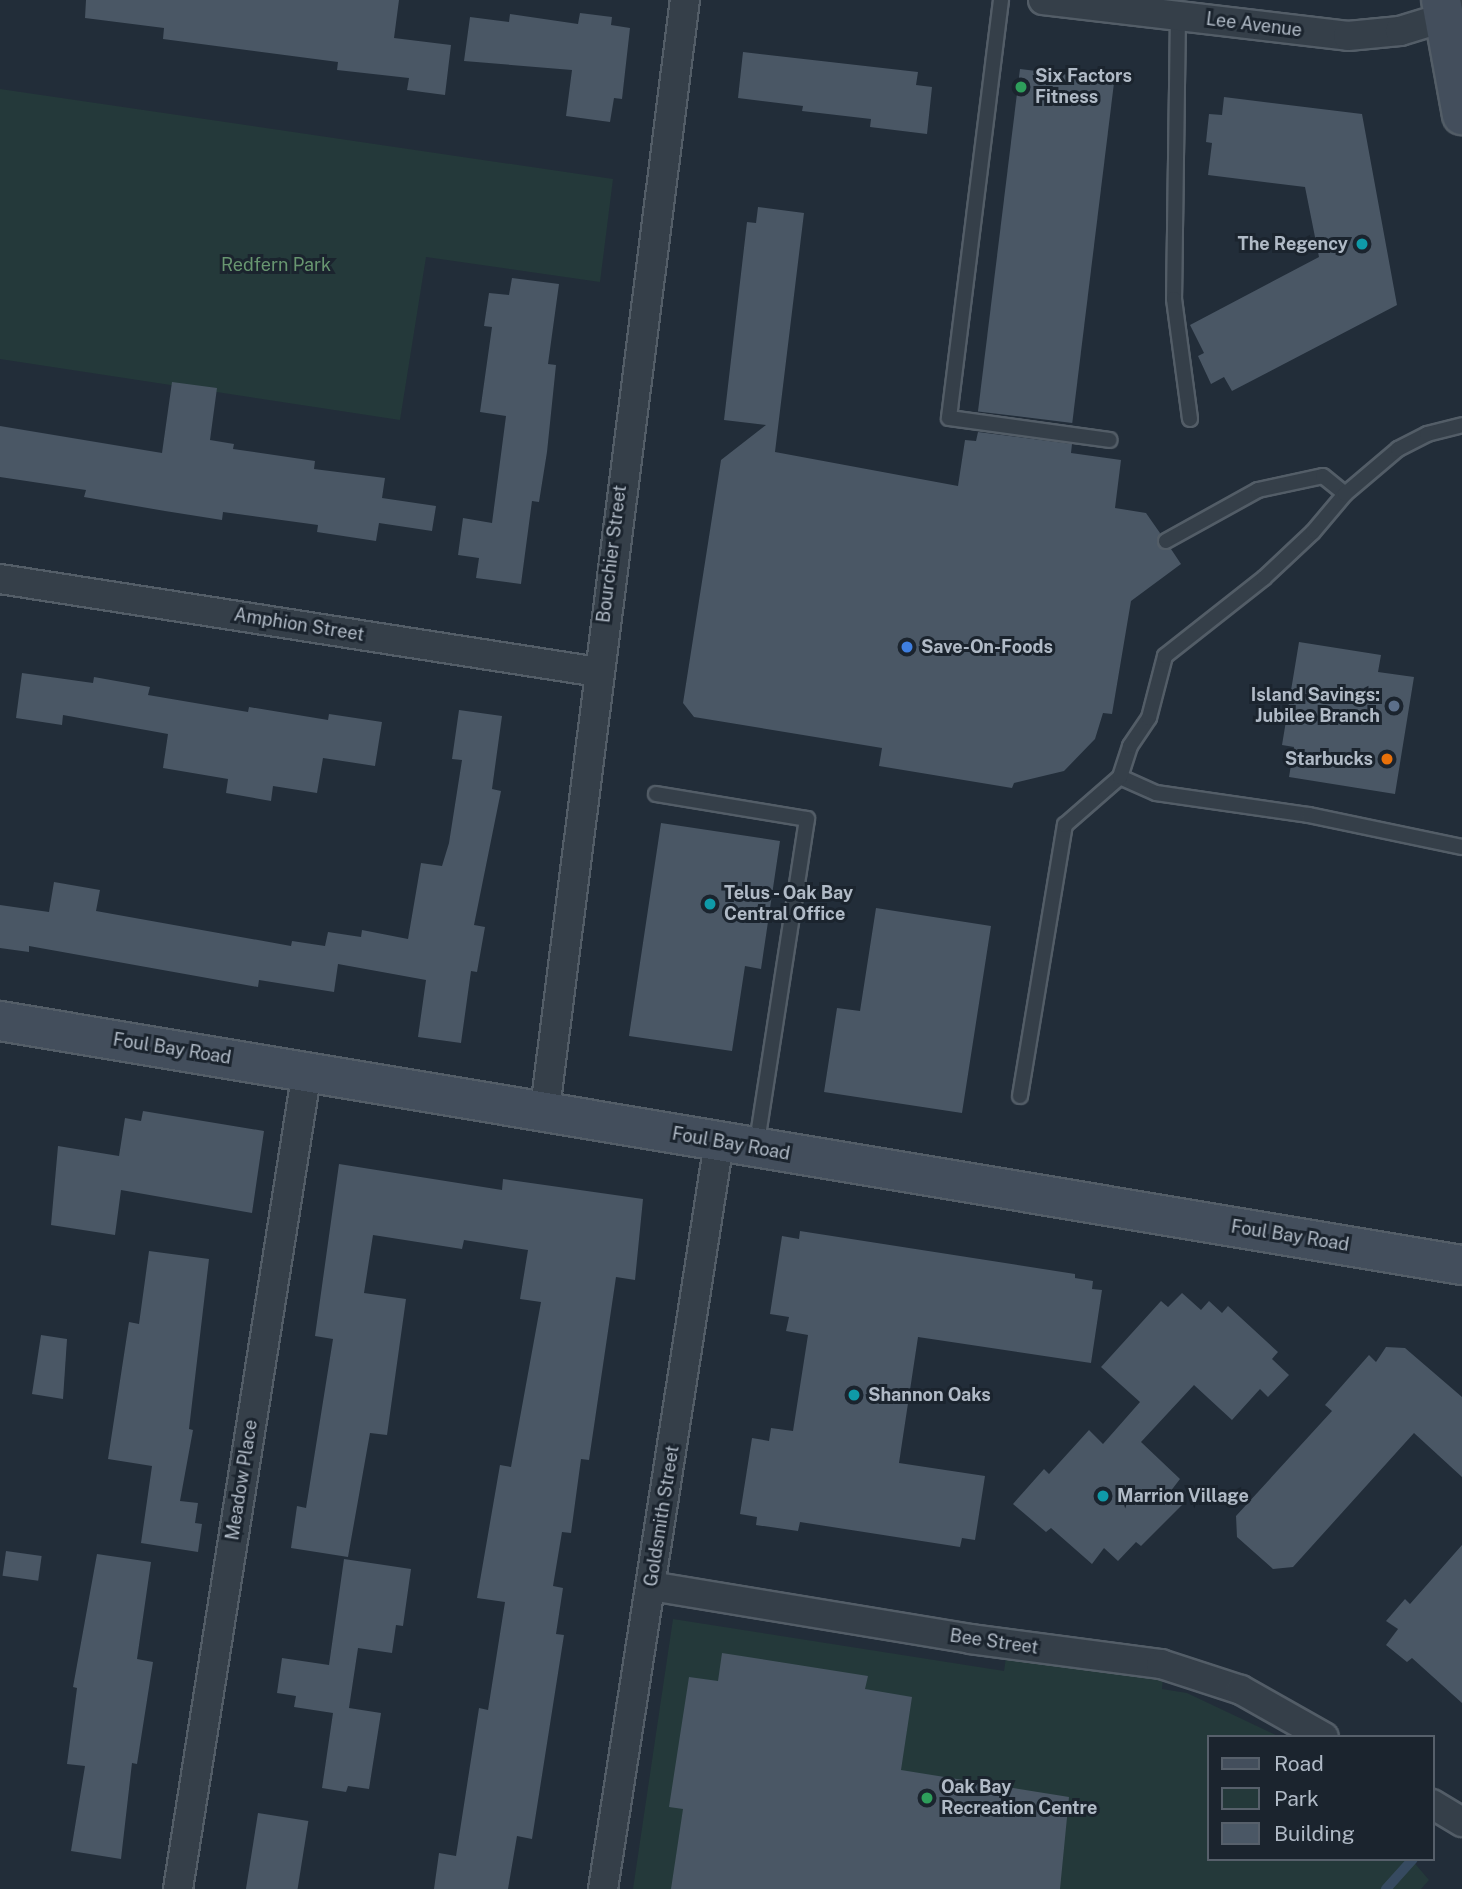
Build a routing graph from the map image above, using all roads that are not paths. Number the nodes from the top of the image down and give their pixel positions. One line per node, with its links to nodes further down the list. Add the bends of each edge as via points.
1 (685, 0): 13 (street, Bourchier Street)
2 (1001, 0): 9 (lane, via 949,418)
3 (1044, 0): 5 (street, Lee Avenue)
4 (1449, 9): 5 (street, Lee Avenue, via 1400,31 1348,36); 6 (main road)
5 (1178, 15): 7 (lane, via 1173,265)
6 (1462, 115)
7 (1190, 419)
8 (1462, 425): 10 (lane, via 1427,434 1398,449)
9 (1110, 440)
10 (1345, 494): 11 (lane, via 1323,476 1258,490); 14 (lane, via 1264,578 1165,656 1149,718 1130,747)
11 (1166, 541)
12 (0, 579): 13 (street, Amphion Street)
13 (597, 671): 20 (street, Bourchier Street)
14 (1120, 777): 16 (lane, via 1156,793 1310,814); 19 (lane, via 1065,825)
15 (656, 794): 22 (lane, via 807,819)
16 (1462, 847)
17 (0, 1021): 18 (main road, Foul Bay Road)
18 (307, 1071): 20 (main road, Foul Bay Road); 28 (street, Meadow Place)
19 (1020, 1096)
20 (545, 1109): 21 (main road, Foul Bay Road)
21 (719, 1142): 22 (main road, Foul Bay Road); 24 (street, Goldsmith Street)
22 (756, 1148): 23 (main road, Foul Bay Road)
23 (1462, 1265)
24 (651, 1586): 25 (street, Bee Street, via 970,1639 1161,1664 1241,1690); 29 (street, Goldsmith Street)
25 (1320, 1735)
26 (1434, 1805): 27 (street)
27 (1462, 1822)
28 (178, 1889)
29 (603, 1889)

